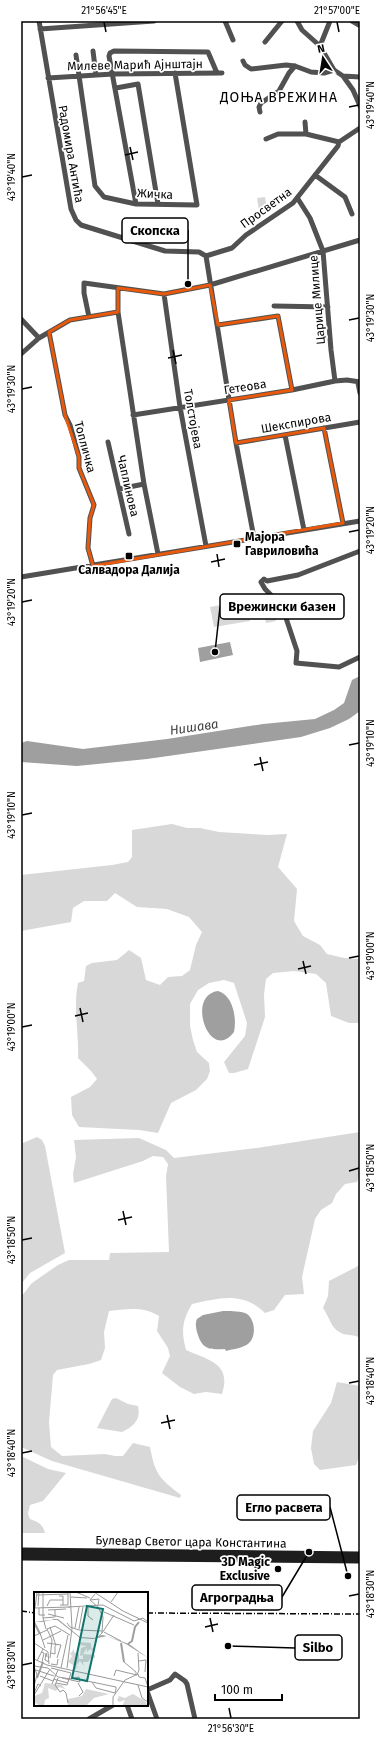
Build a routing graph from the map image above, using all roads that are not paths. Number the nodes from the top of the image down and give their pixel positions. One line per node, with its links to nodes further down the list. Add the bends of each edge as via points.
1 (39, 21): 9 (street, Радомира Антића)
2 (154, 21): 9 (street)
3 (225, 21): 10 (street)
4 (282, 21): 11 (street)
5 (297, 21): 12 (street, via 302,30)
6 (330, 21): 12 (street)
7 (352, 21): 8 (street)
8 (359, 25)
9 (40, 29): 24 (street, Радомира Антића)
10 (233, 40)
11 (265, 42)
12 (320, 46): 17 (street)
13 (93, 51): 21 (street)
14 (76, 54): 20 (street, Жичка)
15 (243, 61): 16 (street, via 251,68 272,65)
16 (296, 66): 17 (street, via 311,72 324,73); 27 (street, via 289,73 280,91 261,103)
17 (334, 70): 22 (street)
18 (175, 73): 19 (street, Милеве Марић Ајнштајн); 19 (street, Милеве Марић Ајнштајн, via 220,73 208,52 114,51 109,56); 36 (street, Жичка, via 197,205)
19 (113, 74): 21 (street, Милеве Марић Ајнштајн); 25 (street)
20 (78, 75): 21 (street, Милеве Марић Ајнштајн); 24 (street, Милеве Марић Ајнштајн); 35 (street, Жичка, via 95,186 104,197)
21 (96, 75)
22 (343, 76): 23 (street); 26 (street)
23 (360, 77)
24 (48, 78): 40 (street, Радомира Антића, via 71,209 76,220 81,224 164,250 199,252)
25 (116, 88): 35 (street); 36 (street, via 138,84)
26 (360, 106)
27 (260, 112)
28 (305, 122): 30 (street)
29 (360, 128): 32 (street, Просветна)
30 (306, 134): 31 (street, via 278,134); 32 (street)
31 (266, 139)
32 (339, 142): 33 (street, Просветна)
33 (315, 175): 34 (street, Просветна); 37 (street, via 345,197)
34 (298, 199): 39 (street, Царице Милице, via 310,218); 40 (street, Просветна, via 246,235 232,248)
35 (136, 204): 36 (street, Жичка)
36 (158, 204)
37 (352, 214)
38 (360, 240): 39 (street)
39 (323, 251): 41 (street); 45 (street, Царице Милице)
40 (206, 256): 41 (street)
41 (210, 285): 43 (street); 49 (street)
42 (118, 288): 43 (street); 46 (street); 47 (street, via 84,282)
43 (164, 294): 58 (street, Толстојева)
44 (274, 306): 45 (street)
45 (328, 307): 53 (street, Царице Милице)
46 (118, 312): 47 (street); 59 (street)
47 (89, 317): 50 (street, via 70,320)
48 (21, 319): 51 (street)
49 (218, 325): 55 (street, via 278,316); 57 (street)
50 (49, 332): 51 (street); 75 (street, Топличка, via 65,415 79,457 79,468 94,505 90,518 88,548)
51 (39, 338): 52 (street)
52 (21, 354)
53 (335, 381): 54 (street, Гетеова); 55 (street, Гетеова)
54 (359, 382): 56 (street)
55 (292, 390): 57 (street, Гетеова)
56 (360, 392)
57 (229, 400): 58 (street, Гетеова); 64 (street)
58 (180, 407): 59 (street, Гетеова); 72 (street, Толстојева)
59 (133, 415): 65 (street)
60 (360, 422): 61 (street, Шекспирова)
61 (324, 428): 62 (street, Шекспирова); 68 (street)
62 (285, 435): 64 (street, Шекспирова); 69 (street)
63 (108, 442): 66 (street, Чаплинова)
64 (236, 443): 71 (street)
65 (144, 484): 66 (street); 74 (street)
66 (119, 489): 70 (street, Чаплинова)
67 (360, 521): 68 (street)
68 (343, 523): 69 (street)
69 (304, 530): 71 (street)
70 (129, 534)
71 (254, 538): 72 (street)
72 (206, 546): 74 (street)
73 (360, 551): 77 (street, via 298,575 267,581 264,579 261,582 282,606 297,651 296,662 339,667)
74 (158, 554): 75 (street)
75 (93, 566): 76 (street)
76 (21, 576)
77 (360, 656)
78 (21, 1551): 79 (main road, Булевар Светог цара Константина)
79 (360, 1555)
80 (21, 1557): 81 (main road, Булевар Светог цара Константина)
81 (360, 1560)
82 (148, 1691): 89 (street, via 170,1680 175,1674 178,1675 187,1684)
83 (148, 1694): 88 (street)
84 (112, 1706): 86 (street)
85 (127, 1706): 87 (street)
86 (92, 1718)
87 (132, 1719)
88 (157, 1719)
89 (195, 1719)

